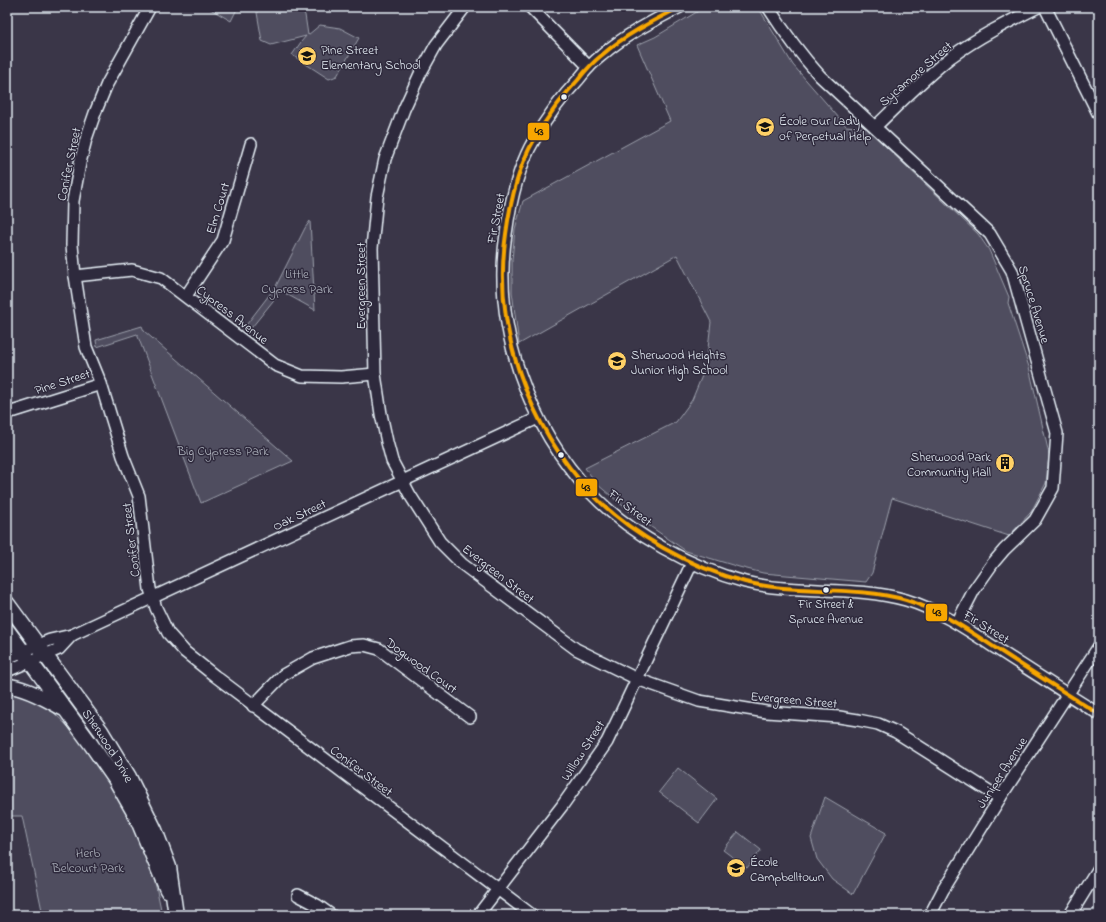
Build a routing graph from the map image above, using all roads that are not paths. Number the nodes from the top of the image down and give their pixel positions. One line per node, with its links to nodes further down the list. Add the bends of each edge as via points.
1 (150, 7): 12 (street, Conifer Street, via 107,84 86,140 73,201 72,245)
2 (465, 7): 14 (street, Evergreen Street, via 436,45 420,74 385,159 377,197 372,248)
3 (530, 7): 8 (street)
4 (680, 7): 8 (street, Fir Street, via 621,40)
5 (768, 7): 10 (street, Spruce Avenue, via 803,58)
6 (1038, 7): 10 (street, Sycamore Street, via 1004,24 952,57)
7 (1045, 7): 9 (street)
8 (589, 67): 17 (street, Fir Street, via 566,94 533,142 515,188 503,252 503,282 509,335)
9 (1099, 115)
10 (875, 128): 22 (street, Spruce Avenue, via 990,234 998,246 1012,272 1057,433 1053,488 1035,520 993,563 974,590)
11 (251, 144): 13 (street, Elm Court, via 223,240)
12 (75, 276): 13 (street, Cypress Avenue, via 132,270 161,278); 15 (street, Conifer Street, via 86,347)
13 (186, 296): 14 (street, Cypress Avenue, via 276,365 302,376 341,377)
14 (375, 374): 18 (street, Evergreen Street, via 392,461)
15 (101, 384): 16 (street, Pine Street); 20 (street, Conifer Street, via 123,456 139,496)
16 (7, 412)
17 (538, 418): 18 (street, Oak Street); 19 (street, Fir Street, via 563,458 592,494 616,516 680,558)
18 (403, 480): 20 (street, Oak Street); 29 (street, Evergreen Street, via 440,542 462,564 576,649)
19 (692, 563): 22 (street, Fir Street, via 748,583 858,592 905,600); 29 (street, Willow Street)
20 (153, 598): 25 (street, Oak Street, via 72,635 59,650); 32 (street, Conifer Street, via 168,633 185,652)
21 (7, 603): 25 (main road, Sherwood Drive)
22 (956, 623): 31 (street, Fir Street)
23 (7, 630): 26 (main road, Sherwood Drive)
24 (1099, 646): 31 (street, Juniper Avenue)
25 (42, 650): 26 (street, Oak Street); 40 (main road, Sherwood Drive, via 101,731 129,777 155,830 169,867)
26 (26, 656): 27 (street, Oak Street); 28 (street, Oak Street); 33 (main road, Sherwood Drive)
27 (7, 658)
28 (7, 671)
29 (637, 679): 36 (street, Evergreen Street, via 699,701 766,712 839,717 878,724 896,732); 38 (street, Willow Street, via 607,742)
30 (7, 686): 33 (main road, via 30,692)
31 (1067, 694): 34 (street, Fir Street); 36 (street, Juniper Avenue)
32 (253, 706): 35 (street, Dogwood Court, via 283,675 313,658 350,646 364,645 378,650); 38 (street, Conifer Street)
33 (66, 711): 40 (main road, Sherwood Drive, via 111,773 136,816)
34 (1099, 714)
35 (470, 717)
36 (1000, 798): 44 (street, Juniper Avenue)
37 (1099, 868): 45 (street)
38 (498, 889): 42 (street, Willow Street); 43 (street, Conifer Street)
39 (298, 895): 41 (street, via 317,904)
40 (175, 910)
41 (331, 915)
42 (478, 915)
43 (532, 915)
44 (930, 915)
45 (1070, 915)

